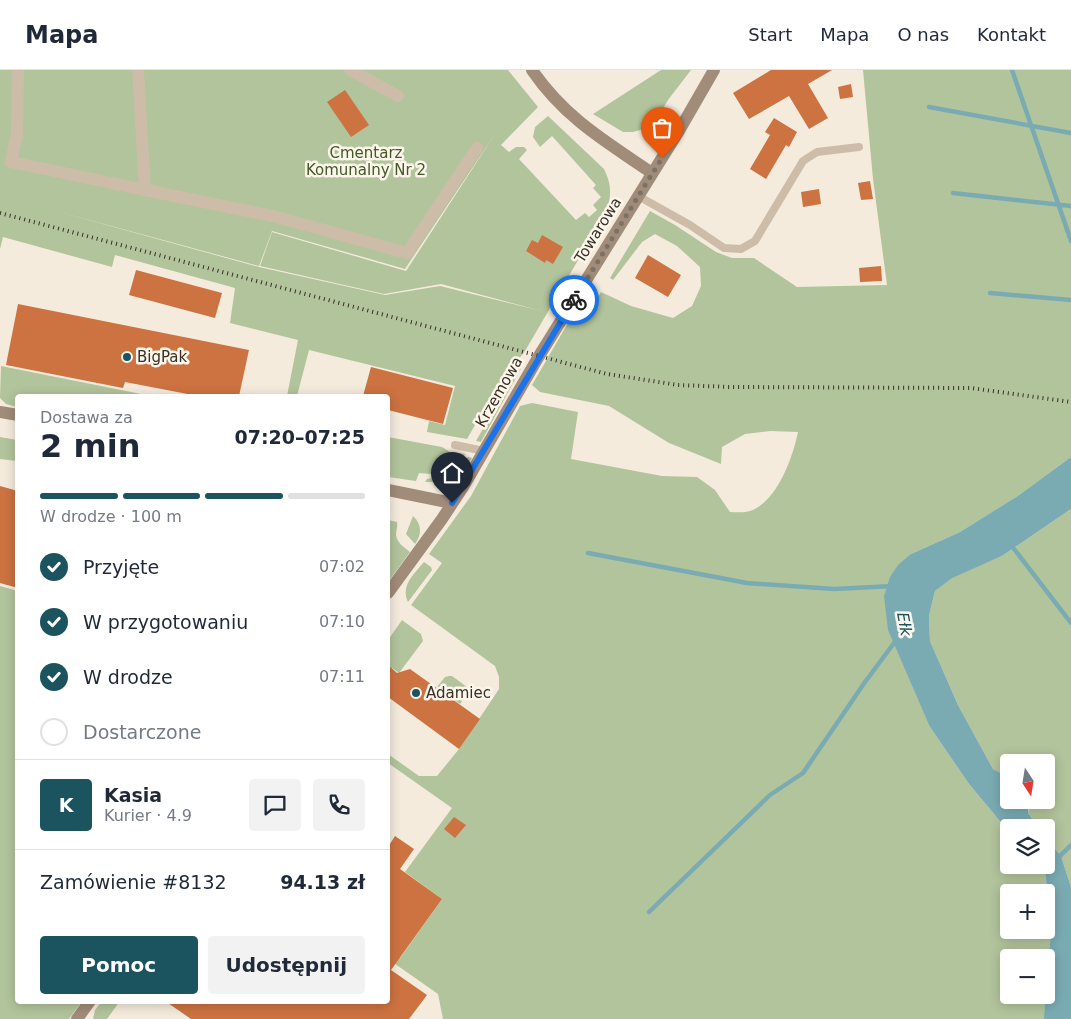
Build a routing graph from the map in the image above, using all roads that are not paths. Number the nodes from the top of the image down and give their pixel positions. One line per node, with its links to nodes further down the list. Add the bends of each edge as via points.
1 (18, 70): 10 (street, via 17,133 11,162)
2 (138, 70): 10 (street)
3 (350, 70): 6 (street)
4 (532, 70): 9 (street, via 549,93 579,123)
5 (714, 70): 9 (street, Towarowa)
6 (398, 96)
7 (859, 147): 11 (lane, via 816,152 803,161 755,242 741,249 724,248)
8 (477, 148): 10 (street, via 407,253 273,216)
9 (652, 173): 11 (street, Towarowa)
10 (145, 190)
11 (638, 196): 12 (street, Towarowa)
12 (539, 356): 16 (street, Krzemowa)
13 (0, 412): 14 (street)
14 (15, 414)
15 (455, 445): 16 (lane)
16 (484, 451): 18 (street, Krzemowa)
17 (390, 490): 18 (street)
18 (452, 503): 19 (street, Krzemowa)
19 (390, 590)
20 (88, 1004): 21 (street)
21 (77, 1019)

